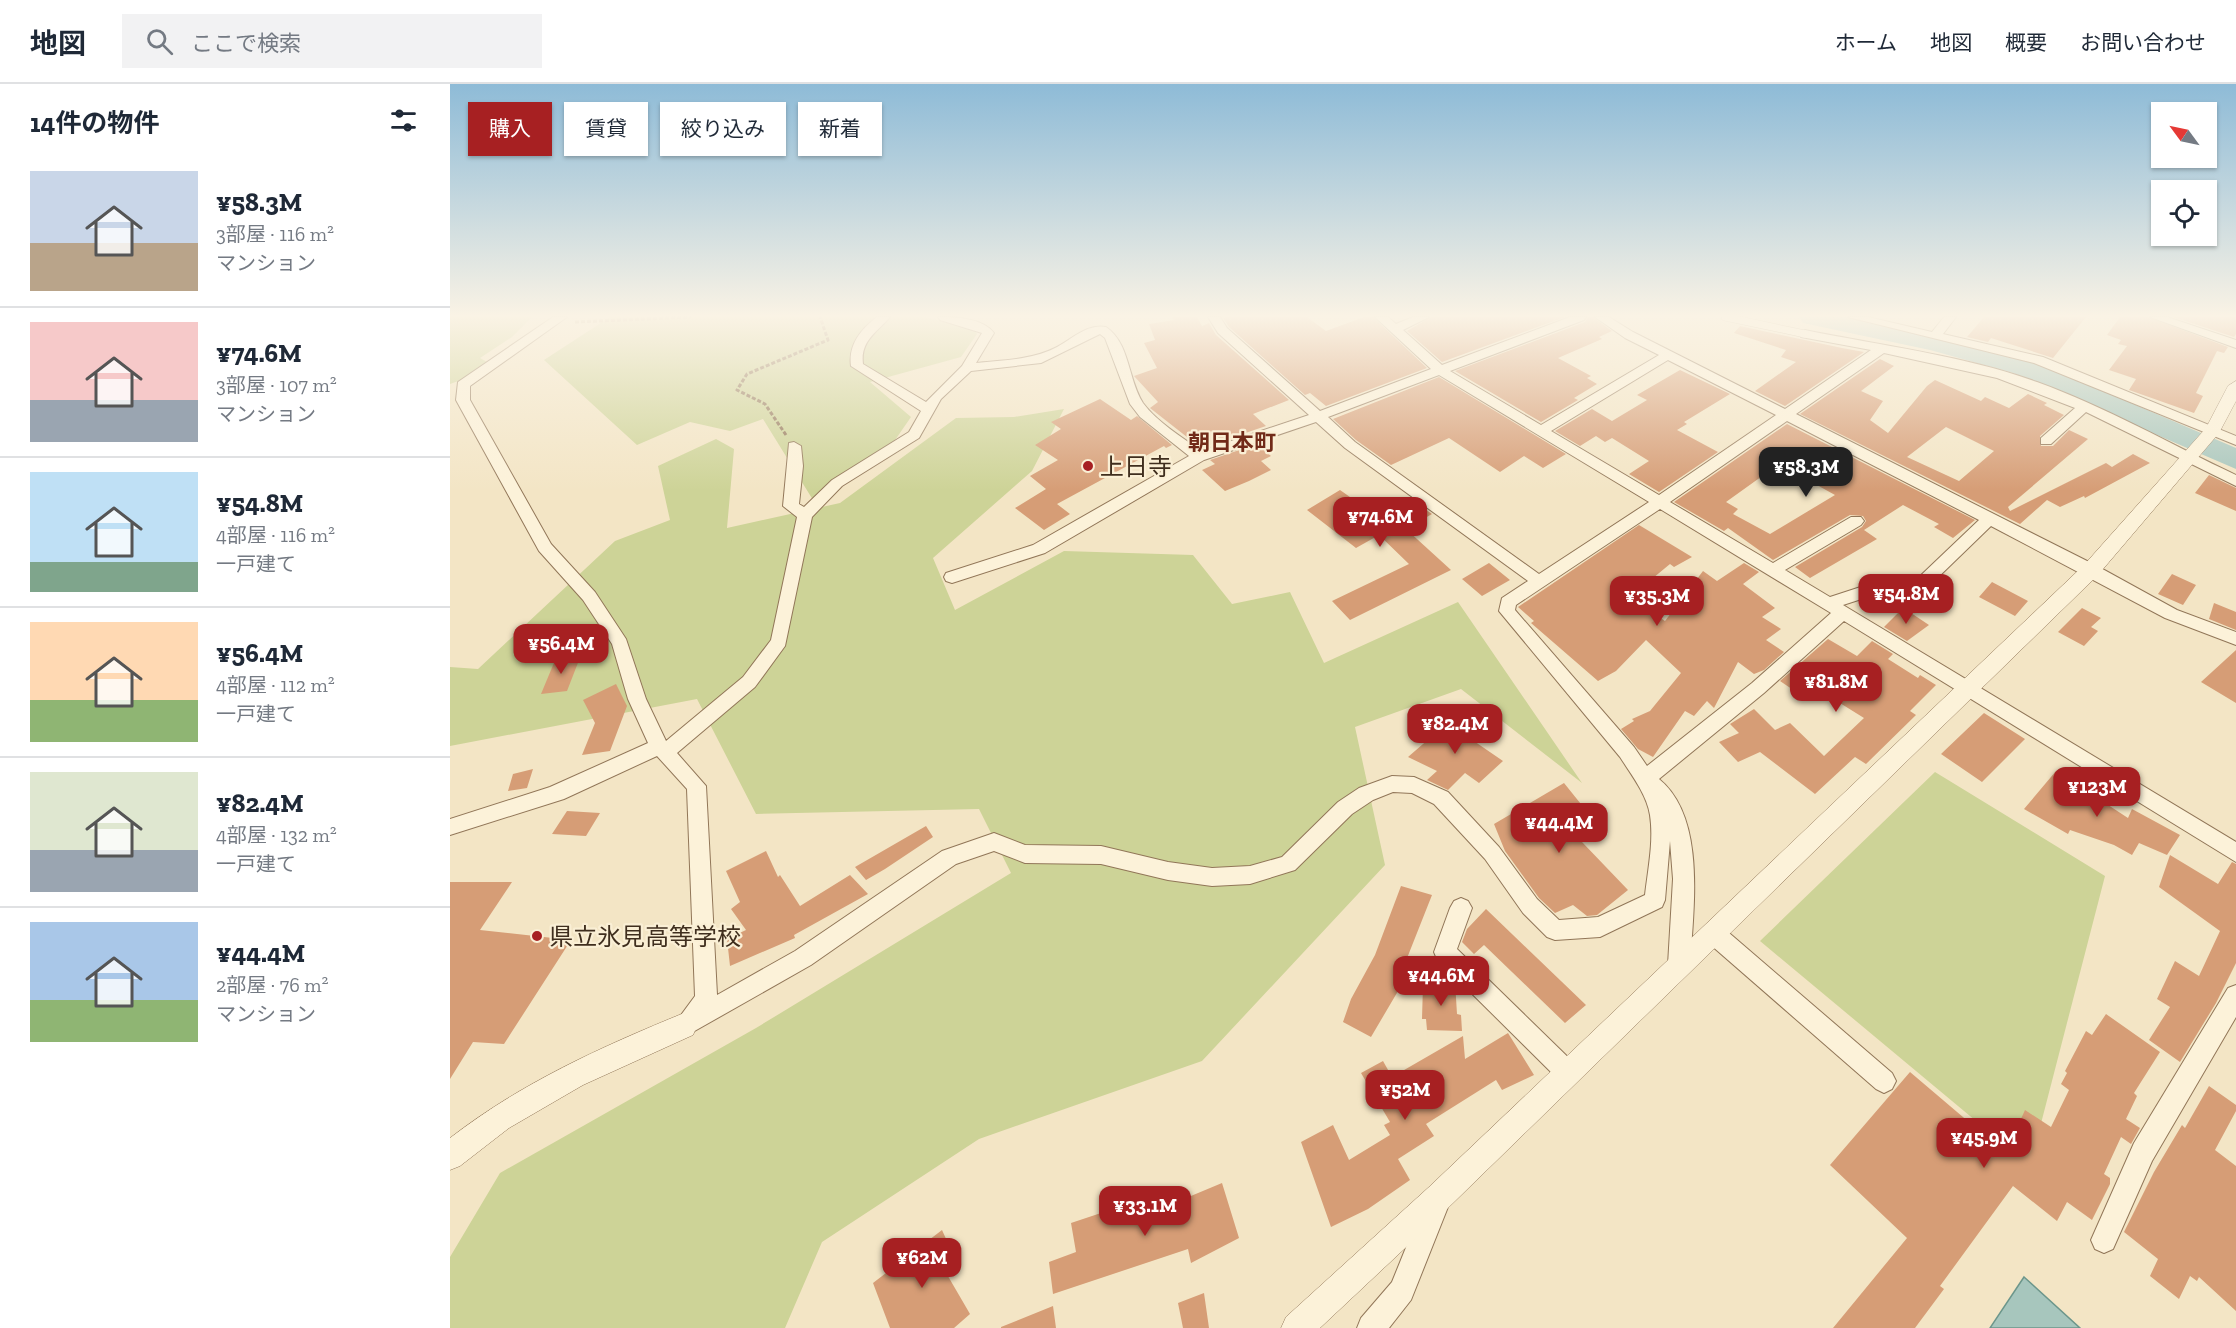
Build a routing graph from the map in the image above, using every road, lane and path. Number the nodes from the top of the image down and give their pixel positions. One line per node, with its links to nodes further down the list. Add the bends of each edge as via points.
1 (476, 375): 38 (street, via 462,385 463,400 545,547 589,596 620,643 637,699)
2 (746, 375): 23 (path, via 737,390 765,404)
3 (872, 375): 16 (street)
4 (960, 375): 16 (street, via 936,397)
5 (1126, 375): 24 (street, via 1135,401 1145,414)
6 (1273, 375): 18 (street)
7 (1427, 375): 18 (street)
8 (1448, 375): 19 (street)
9 (1634, 375): 19 (street)
10 (1708, 375): 17 (street)
11 (1843, 375): 17 (street)
12 (2004, 375): 15 (street)
13 (2074, 375): 20 (street)
14 (2236, 386): 20 (street)
15 (2084, 407): 21 (street); 25 (street)
16 (929, 410): 28 (street, via 914,435 837,483)
17 (1786, 414): 27 (street); 29 (street)
18 (1319, 416): 24 (street); 34 (street, via 1359,452)
19 (1541, 431): 27 (street)
20 (2211, 432): 22 (street); 25 (street)
21 (2046, 441)
22 (2236, 441)
23 (794, 446): 28 (street, via 791,506)
24 (1199, 457): 33 (street, via 1039,549)
25 (2189, 457): 26 (street); 31 (street)
26 (2236, 481)
27 (1658, 503): 32 (street); 34 (street)
28 (805, 514): 38 (street, via 779,642 748,682)
29 (1990, 518): 31 (street); 35 (street, via 1921,584 1879,587)
30 (1856, 521): 32 (street)
31 (2091, 570): 36 (street, via 2171,614); 37 (street)
32 (1772, 571): 35 (street)
33 (952, 577)
34 (1540, 582): 39 (street, via 1508,602 1506,611 1627,752)
35 (1835, 609): 37 (street); 39 (street, via 1758,688)
36 (2236, 639)
37 (1967, 687): 41 (street); 43 (street)
38 (662, 749): 40 (street, via 518,809); 46 (street, via 696,786 706,1000)
39 (1645, 779): 44 (street, via 1664,796 1679,830 1683,863); 46 (street, via 1660,814 1655,900 1600,927 1555,930 1530,906 1492,852 1441,798 1414,785 1392,784 1345,808 1288,864 1250,874 1212,877 1101,855 1025,854 994,842 949,858 803,958)
40 (450, 827)
41 (2236, 853)
42 (1461, 908): 47 (street, via 1445,952)
43 (1713, 933): 44 (street); 48 (street)
44 (1679, 965): 47 (street)
45 (2236, 996): 51 (street, via 2143,1152)
46 (684, 1026): 49 (street, via 573,1075 499,1118)
47 (1568, 1073): 50 (street)
48 (1884, 1081)
49 (450, 1156)
50 (1439, 1197): 52 (street); 53 (street, via 1402,1291)
51 (2104, 1240)
52 (1297, 1328)
53 (1371, 1328)

